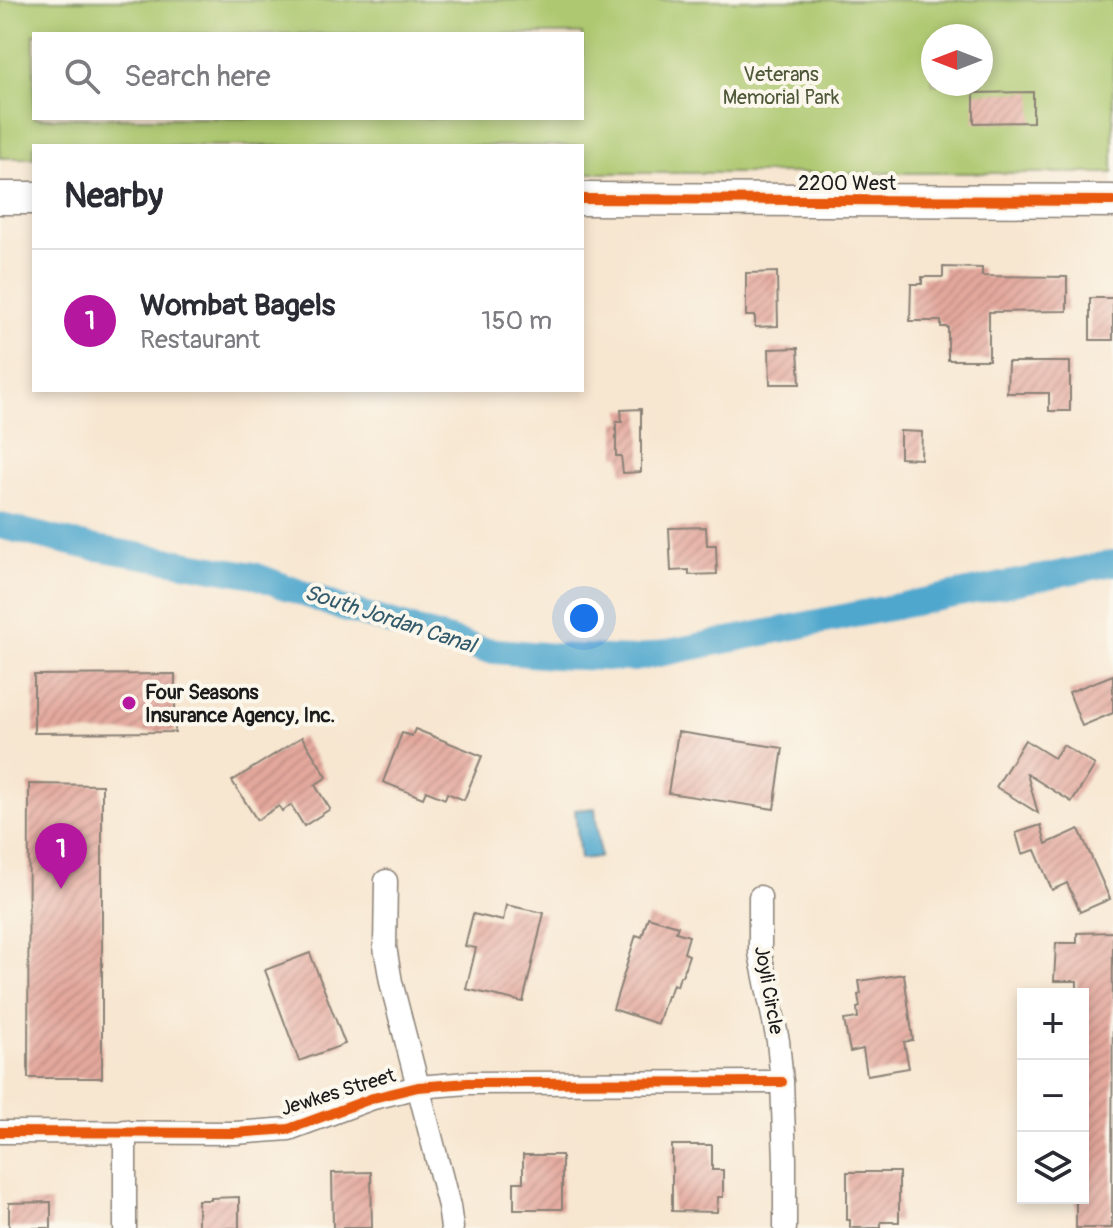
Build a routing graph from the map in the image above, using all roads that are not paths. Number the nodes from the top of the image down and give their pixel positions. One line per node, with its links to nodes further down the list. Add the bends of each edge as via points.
1 (0, 198): 2 (street)
2 (32, 198)
3 (584, 199): 4 (street, 2200 West)
4 (1113, 201)
5 (386, 881): 8 (street, via 385,947)
6 (760, 897): 7 (street, Joyli Circle, via 760,953)
7 (782, 1082): 8 (street, Jewkes Street); 13 (street, Joyli Circle)
8 (418, 1087): 9 (street, Jewkes Street, via 289,1129); 12 (street)
9 (125, 1131): 10 (street, Jewkes Street); 11 (street)
10 (0, 1132)
11 (125, 1228)
12 (452, 1228)
13 (785, 1228)

